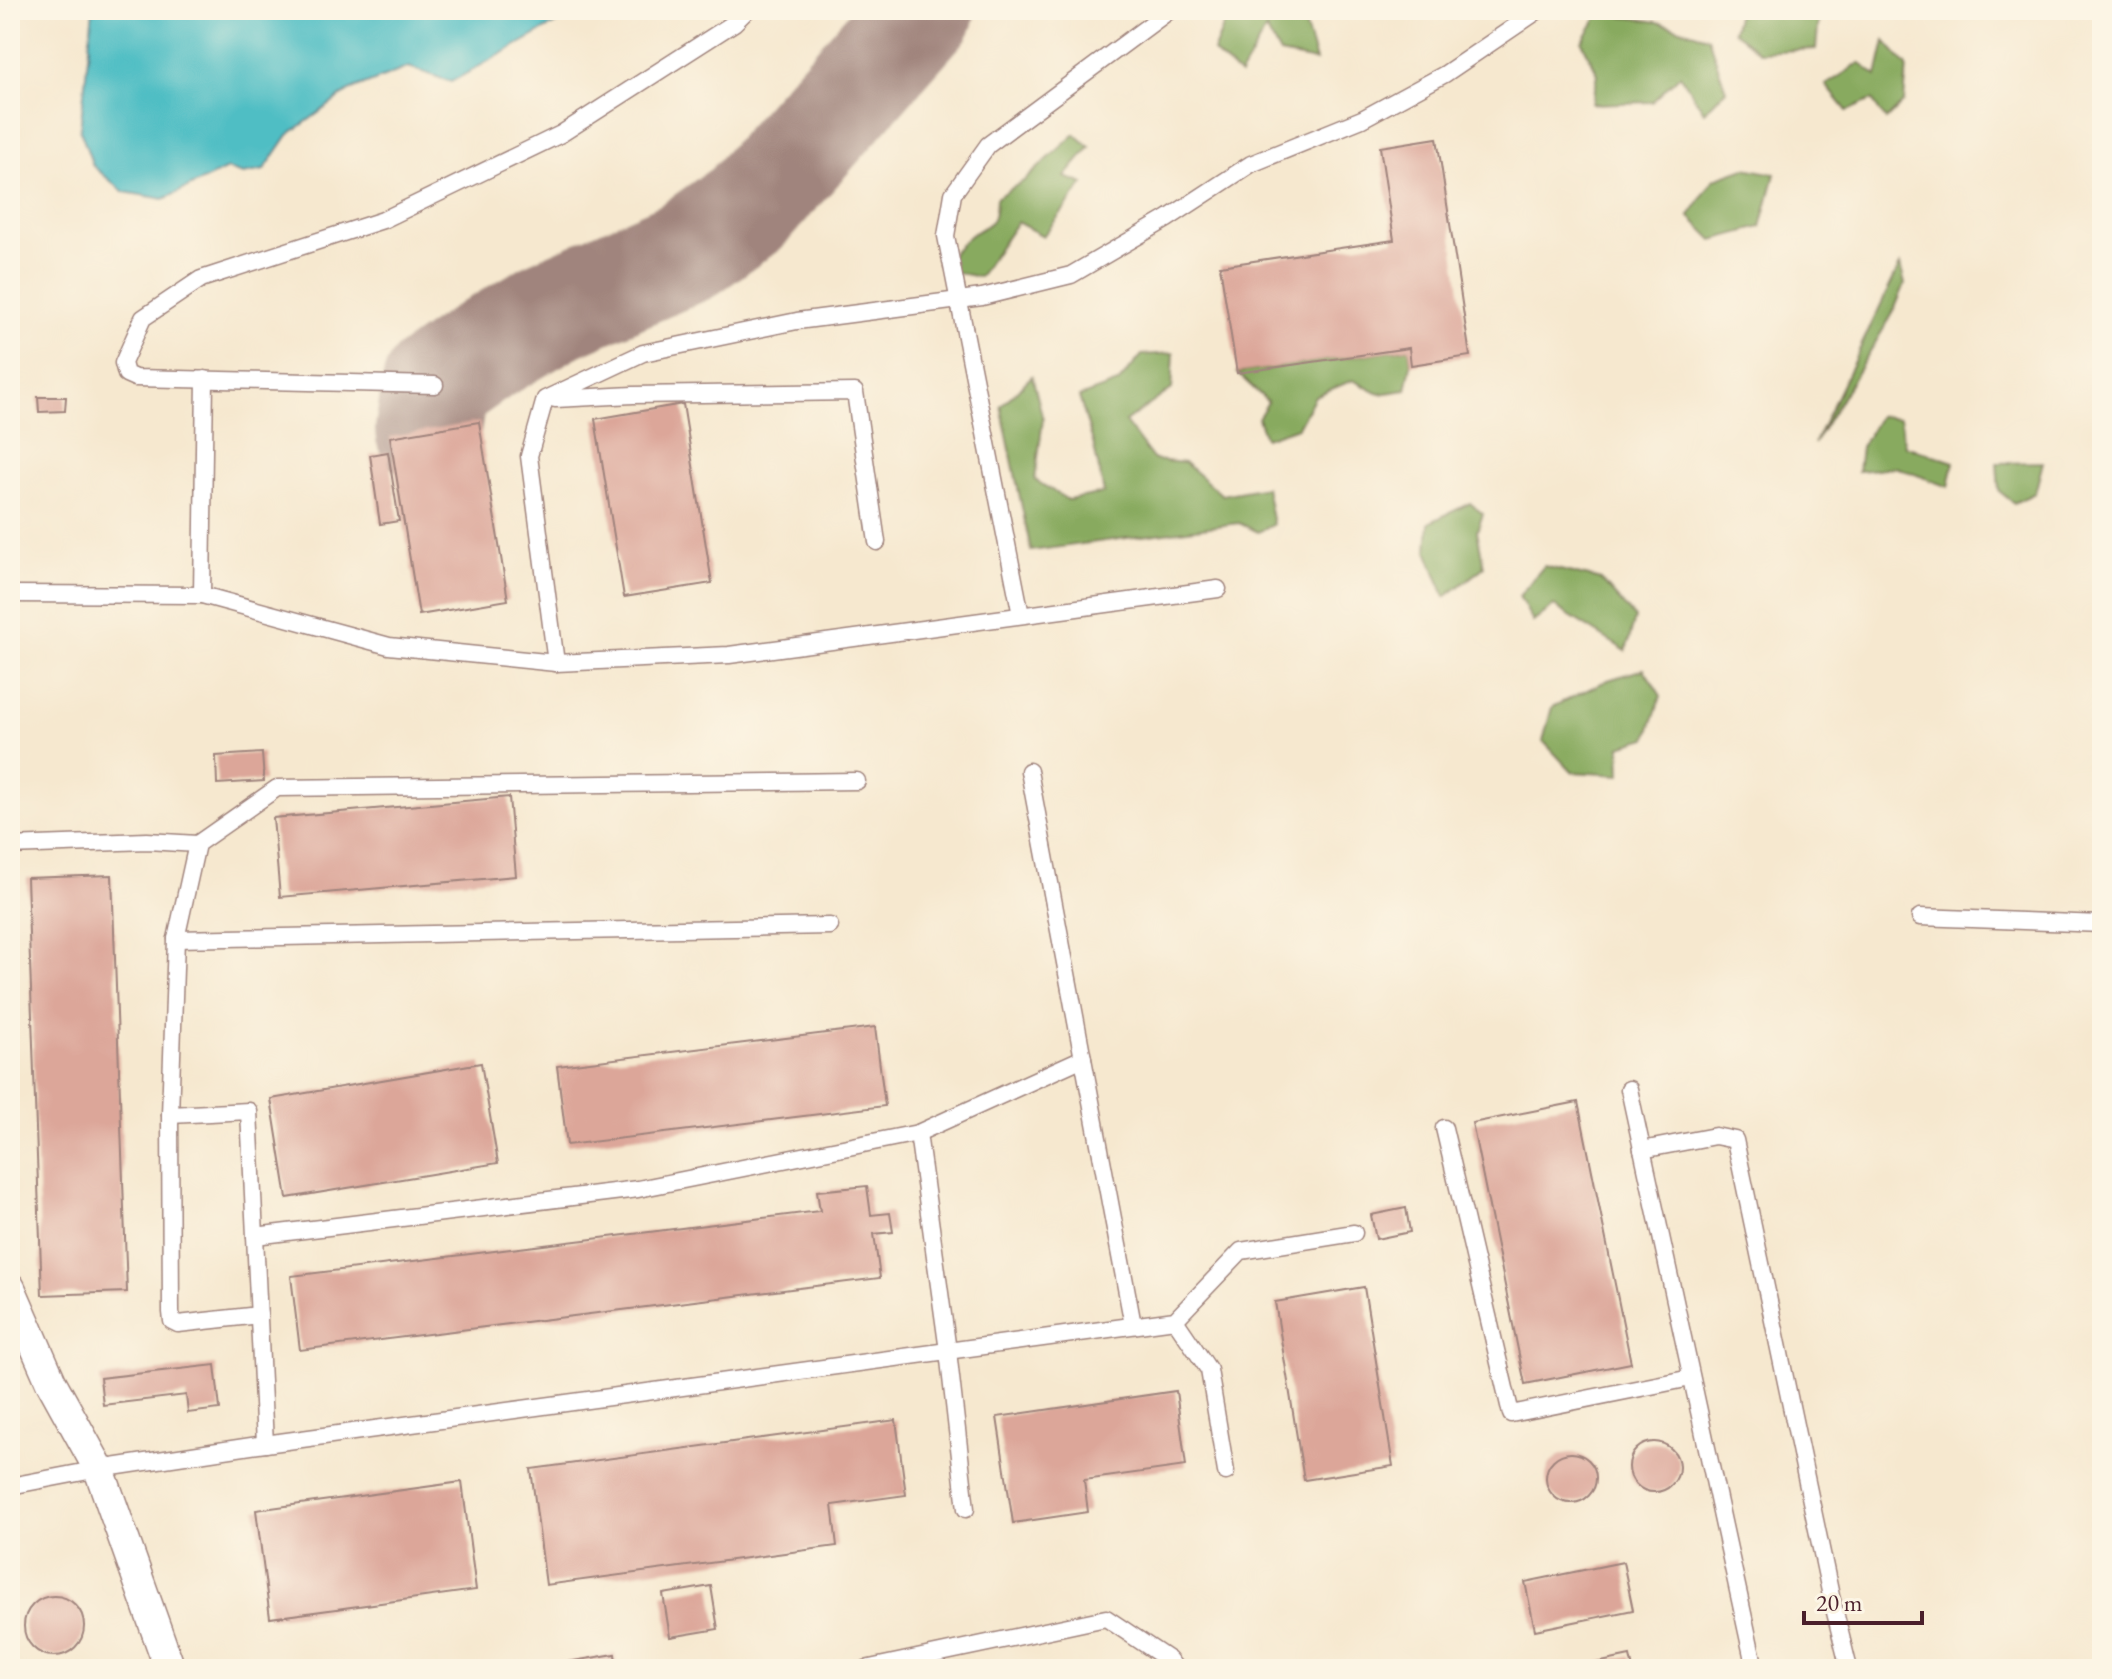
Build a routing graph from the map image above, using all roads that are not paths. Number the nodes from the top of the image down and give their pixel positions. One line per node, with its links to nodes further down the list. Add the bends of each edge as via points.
1 (747, 10): 5 (lane, via 561,134 383,220 201,279 143,318 123,363 126,374)
2 (1170, 10): 4 (lane, via 988,145 953,194 946,236)
3 (1539, 10): 4 (lane, via 1445,74 1362,119 1251,164 1071,275)
4 (959, 300): 7 (lane, via 797,321 643,353); 12 (lane)
5 (205, 379): 6 (lane); 11 (lane)
6 (435, 385)
7 (545, 399): 8 (lane, via 855,392); 13 (lane, via 529,456)
8 (877, 542)
9 (1218, 589): 12 (lane)
10 (10, 594): 11 (lane)
11 (202, 595): 13 (lane, via 389,646)
12 (1021, 615): 13 (lane, via 729,655)
13 (556, 663)
14 (1029, 771): 22 (lane)
15 (857, 781): 16 (lane, via 277,788)
16 (197, 844): 17 (lane); 21 (lane)
17 (10, 846)
18 (1920, 917): 19 (lane)
19 (2102, 924)
20 (830, 926): 21 (lane)
21 (176, 939): 24 (lane)
22 (1083, 1058): 26 (lane); 33 (lane)
23 (1629, 1089): 27 (lane)
24 (170, 1115): 29 (lane, via 249,1111); 31 (lane, via 172,1321)
25 (1444, 1128): 35 (lane, via 1511,1414)
26 (918, 1133): 29 (lane, via 638,1189); 34 (lane)
27 (1642, 1150): 35 (lane); 45 (lane, via 1715,1136 1735,1140)
28 (1354, 1233): 32 (lane, via 1241,1251)
29 (255, 1236): 31 (lane)
30 (10, 1288): 37 (street, via 51,1382)
31 (259, 1315): 36 (lane)
32 (1175, 1320): 33 (lane); 38 (lane, via 1209,1370)
33 (1133, 1325): 34 (lane)
34 (948, 1351): 36 (lane); 40 (lane)
35 (1691, 1378): 44 (lane)
36 (265, 1444): 37 (lane)
37 (99, 1469): 39 (lane); 41 (street)
38 (1226, 1472)
39 (10, 1486)
40 (966, 1509)
41 (170, 1669)
42 (865, 1669): 43 (lane, via 1106,1618)
43 (1176, 1669)
44 (1755, 1669)
45 (1849, 1669)

